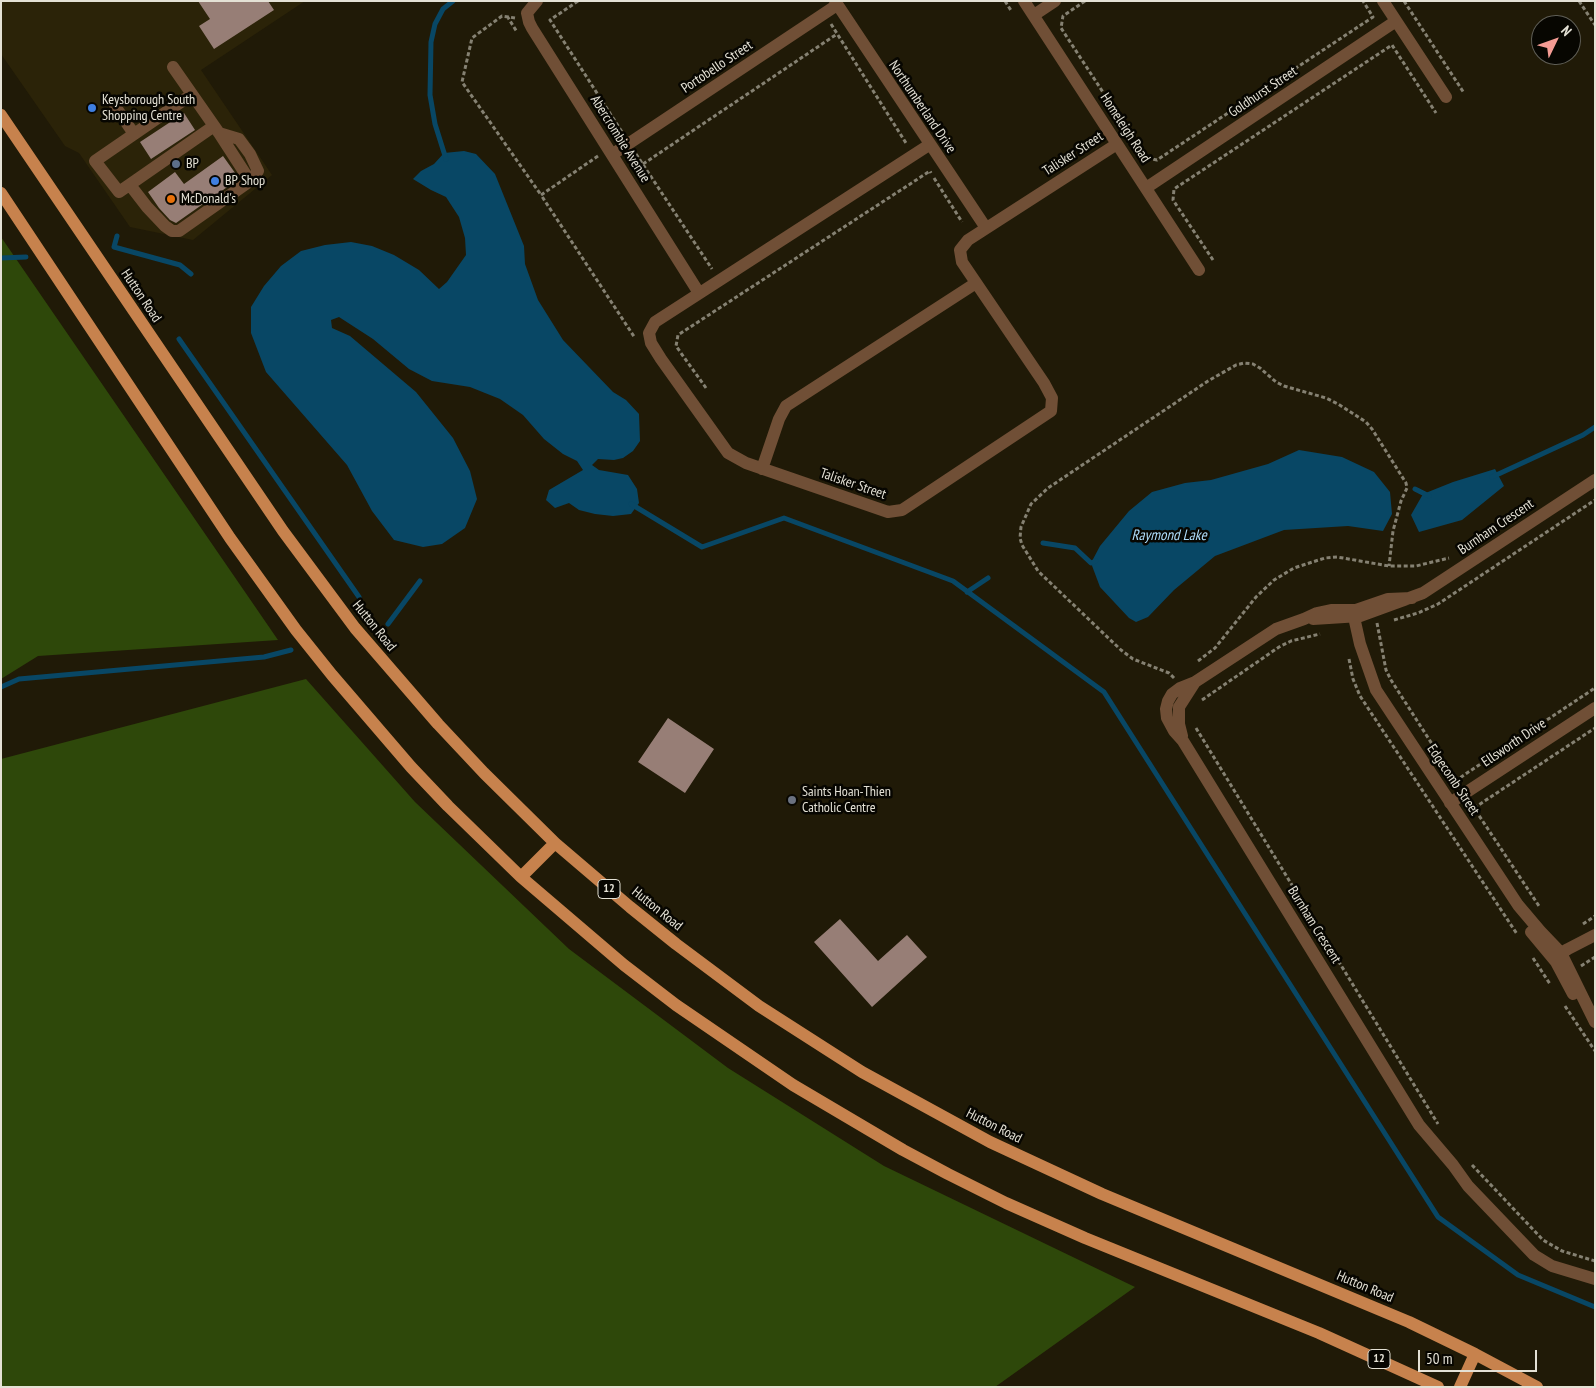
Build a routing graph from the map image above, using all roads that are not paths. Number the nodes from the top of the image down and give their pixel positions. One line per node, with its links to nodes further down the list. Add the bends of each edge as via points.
1 (537, 1): 17 (street, Abercrombie Avenue, via 529,10 529,22)
2 (1024, 1): 6 (street, Homeleigh Road)
3 (1055, 1): 6 (street)
4 (1383, 1): 7 (street)
5 (836, 3): 16 (street, Northumberland Drive); 17 (street, Portobello Street, via 629,143)
6 (1034, 16): 15 (street, Homeleigh Road)
7 (1396, 21): 10 (street); 19 (street, Goldhurst Street)
8 (172, 67): 9 (street)
9 (191, 94): 13 (street); 14 (street)
10 (1446, 97)
11 (114, 106): 14 (street)
12 (1, 115): 30 (main road, Hutton Road / 12, via 283,531 344,613 438,724)
13 (217, 130): 18 (street); 18 (street, via 250,181 179,231 165,226)
14 (134, 134): 18 (street, via 95,160 119,192)
15 (1117, 144): 19 (street, Homeleigh Road); 21 (street, Talisker Street)
16 (929, 145): 21 (street, Northumberland Drive); 24 (street, Talisker Street)
17 (611, 151): 24 (street, Abercrombie Avenue)
18 (130, 185)
19 (1146, 188): 22 (street, Homeleigh Road)
20 (1, 193): 31 (main road, 12, via 230,538 296,630 411,767)
21 (986, 228): 23 (street, Talisker Street, via 960,250 962,262)
22 (1199, 270)
23 (976, 283): 25 (street, via 786,406); 25 (street, Talisker Street, via 1044,384 1052,398 1051,411 902,510 888,512)
24 (699, 293): 25 (street, Talisker Street, via 655,322 649,338 728,453)
25 (762, 469)
26 (1595, 480): 27 (street, Burnham Crescent, via 1434,587 1412,598 1388,599)
27 (1357, 615): 29 (street, Edgecomb Street, via 1360,644 1371,680); 35 (street, Burnham Crescent, via 1332,610 1276,629 1195,682 1179,707 1184,741 1419,1125 1468,1186 1534,1255 1552,1266)
28 (1595, 708): 29 (street, Ellsworth Drive)
29 (1450, 803): 33 (street, Edgecomb Street, via 1518,905 1530,932)
30 (555, 842): 31 (main road); 36 (main road, Hutton Road / 12, via 653,926 759,1006 862,1072 1043,1168 1400,1318)
31 (521, 877): 37 (main road, 12, via 676,1005 793,1085 903,1150 1006,1203 1085,1238 1328,1337)
32 (1595, 936): 33 (street)
33 (1567, 960): 34 (street, Edgecomb Street, via 1575,997)
34 (1593, 1019)
35 (1595, 1279)
36 (1475, 1354): 38 (main road); 39 (main road, Hutton Road / 12)
37 (1438, 1387)
38 (1460, 1387)
39 (1537, 1387)

